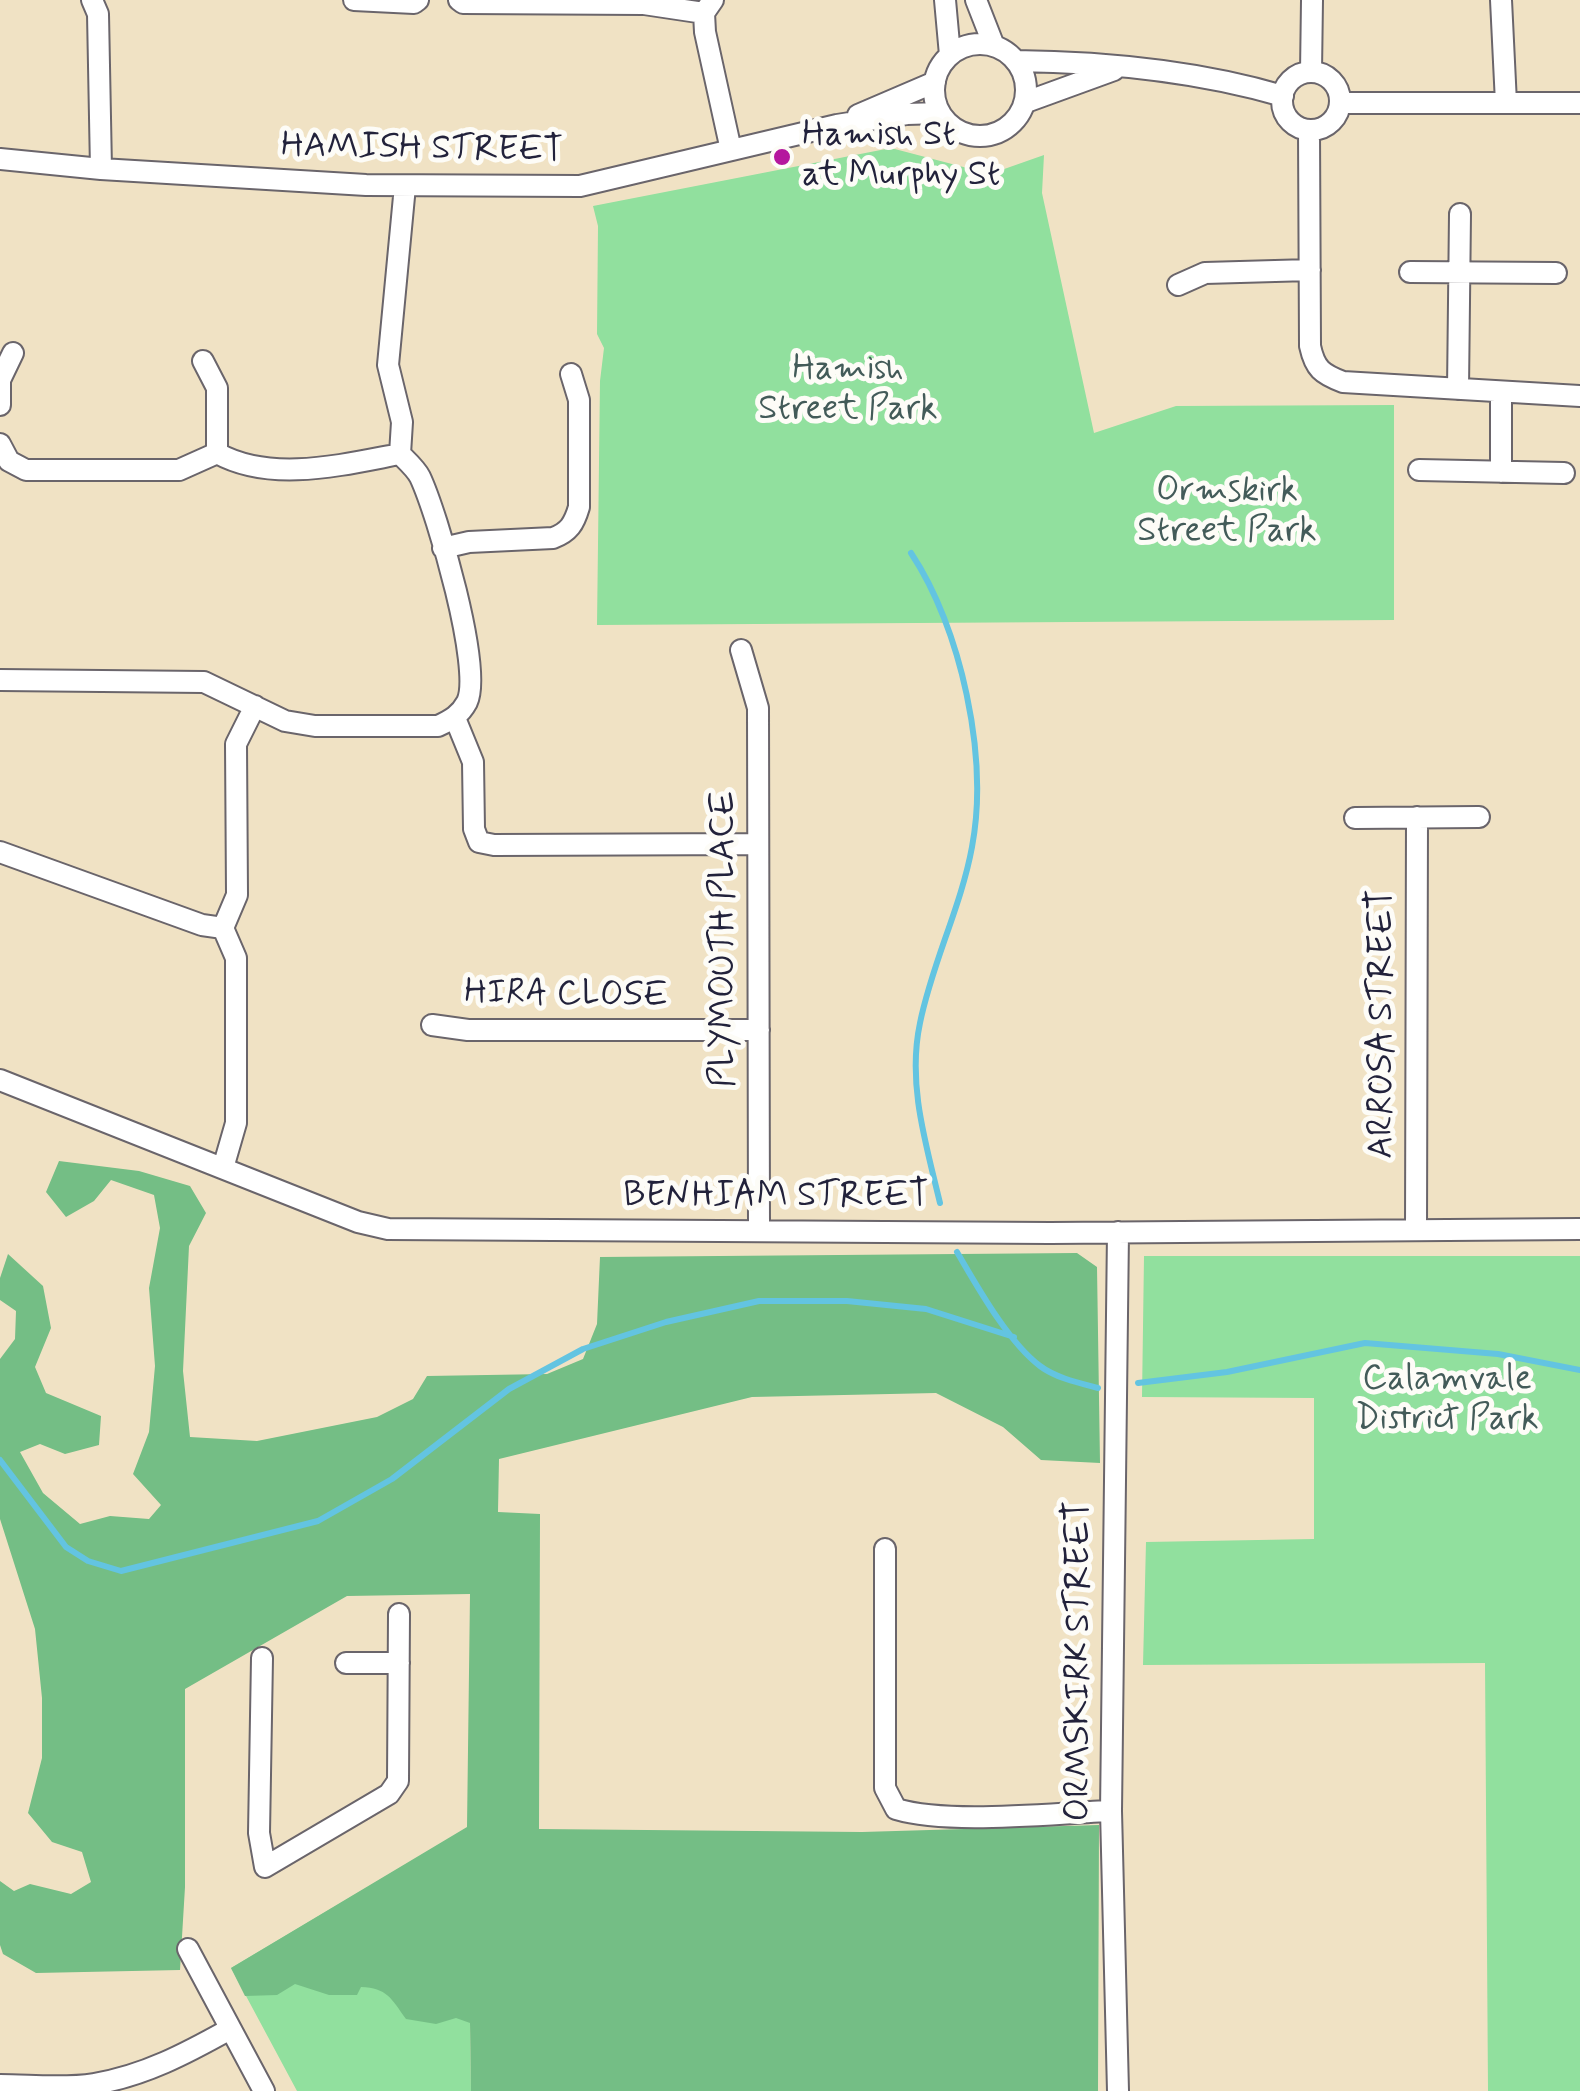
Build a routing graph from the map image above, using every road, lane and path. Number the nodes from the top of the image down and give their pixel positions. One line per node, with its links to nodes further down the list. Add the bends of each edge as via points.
1 (92, 0): 26 (street, via 98,14)
2 (354, 0): 3 (street)
3 (418, 0)
4 (459, 0): 9 (street)
5 (945, 0): 11 (street)
6 (976, 0): 10 (street)
7 (1312, 0): 14 (street)
8 (1501, 0): 18 (street)
9 (709, 7): 24 (street, via 704,32)
10 (994, 46): 11 (street, via 964,47); 12 (street)
11 (950, 55): 15 (street)
12 (1016, 61): 13 (street); 17 (street)
13 (1121, 68): 16 (street); 17 (street)
14 (1311, 72): 16 (street, via 1293,79); 19 (street, via 1335,85)
15 (935, 82): 21 (street); 22 (street, HAMISH STREET)
16 (1283, 96): 23 (street, via 1286,115)
17 (1026, 102): 21 (street, via 1008,128 979,137 950,126)
18 (1506, 102): 19 (street); 20 (street)
19 (1340, 103): 23 (street, via 1333,120)
20 (1580, 104)
21 (940, 113): 22 (street, HAMISH STREET)
22 (837, 125): 24 (street, HAMISH STREET)
23 (1309, 130): 29 (street)
24 (731, 150): 27 (street, HAMISH STREET, via 580,186)
25 (0, 159): 26 (street, HAMISH STREET)
26 (101, 169): 27 (street, HAMISH STREET)
27 (405, 186): 43 (street, via 388,365 402,422)
28 (1460, 214): 31 (street)
29 (1310, 270): 33 (street, via 1206,272); 37 (street, via 1310,346 1322,374 1343,382)
30 (1410, 272): 31 (street)
31 (1459, 272): 32 (street); 37 (street)
32 (1556, 273)
33 (1178, 286)
34 (13, 353): 40 (street, via 0,380)
35 (203, 361): 42 (street, via 218,388)
36 (572, 374): 47 (street, via 579,400 574,522 553,538)
37 (1458, 389): 38 (street)
38 (1501, 392): 39 (street); 45 (street)
39 (1580, 396)
40 (0, 405)
41 (4, 452): 42 (street, via 26,470 179,470)
42 (216, 453): 43 (street, via 240,466 294,469)
43 (400, 454): 47 (street, via 419,474)
44 (1419, 470): 45 (street)
45 (1501, 472): 46 (street)
46 (1564, 473)
47 (443, 548): 51 (street, via 470,674 468,699)
48 (742, 650): 55 (street, PLYMOUTH PLACE, via 758,708)
49 (0, 680): 50 (street, via 204,682)
50 (255, 706): 51 (street, via 315,726 438,726); 57 (street, via 236,744 238,895)
51 (455, 718): 55 (street, via 473,762 479,842)
52 (1479, 817): 54 (street)
53 (1356, 818): 54 (street)
54 (1417, 818): 64 (street, ARROSA STREET)
55 (758, 844): 59 (street, PLYMOUTH PLACE)
56 (0, 852): 57 (street)
57 (223, 928): 61 (street, via 236,958 236,1123)
58 (432, 1025): 59 (street, HIRA CLOSE)
59 (759, 1030): 62 (street, PLYMOUTH PLACE)
60 (0, 1080): 61 (street, BENHIAM STREET)
61 (223, 1168): 62 (street, BENHIAM STREET, via 388,1230)
62 (759, 1229): 65 (street, BENHIAM STREET)
63 (1580, 1229): 64 (street, BENHIAM STREET)
64 (1416, 1230): 65 (street, BENHIAM STREET)
65 (1118, 1232): 71 (street, ORMSKIRK STREET)
66 (885, 1549): 71 (street, via 884,1788 896,1809)
67 (399, 1614): 70 (street)
68 (262, 1658): 70 (street, via 258,1833 265,1867 390,1794 398,1781)
69 (346, 1663): 70 (street)
70 (398, 1663)
71 (1112, 1812): 76 (street, ORMSKIRK STREET)
72 (188, 1948): 73 (street)
73 (230, 2028): 74 (street, via 128,2076 91,2085); 75 (street)
74 (0, 2085)
75 (264, 2091)
76 (1118, 2091)

